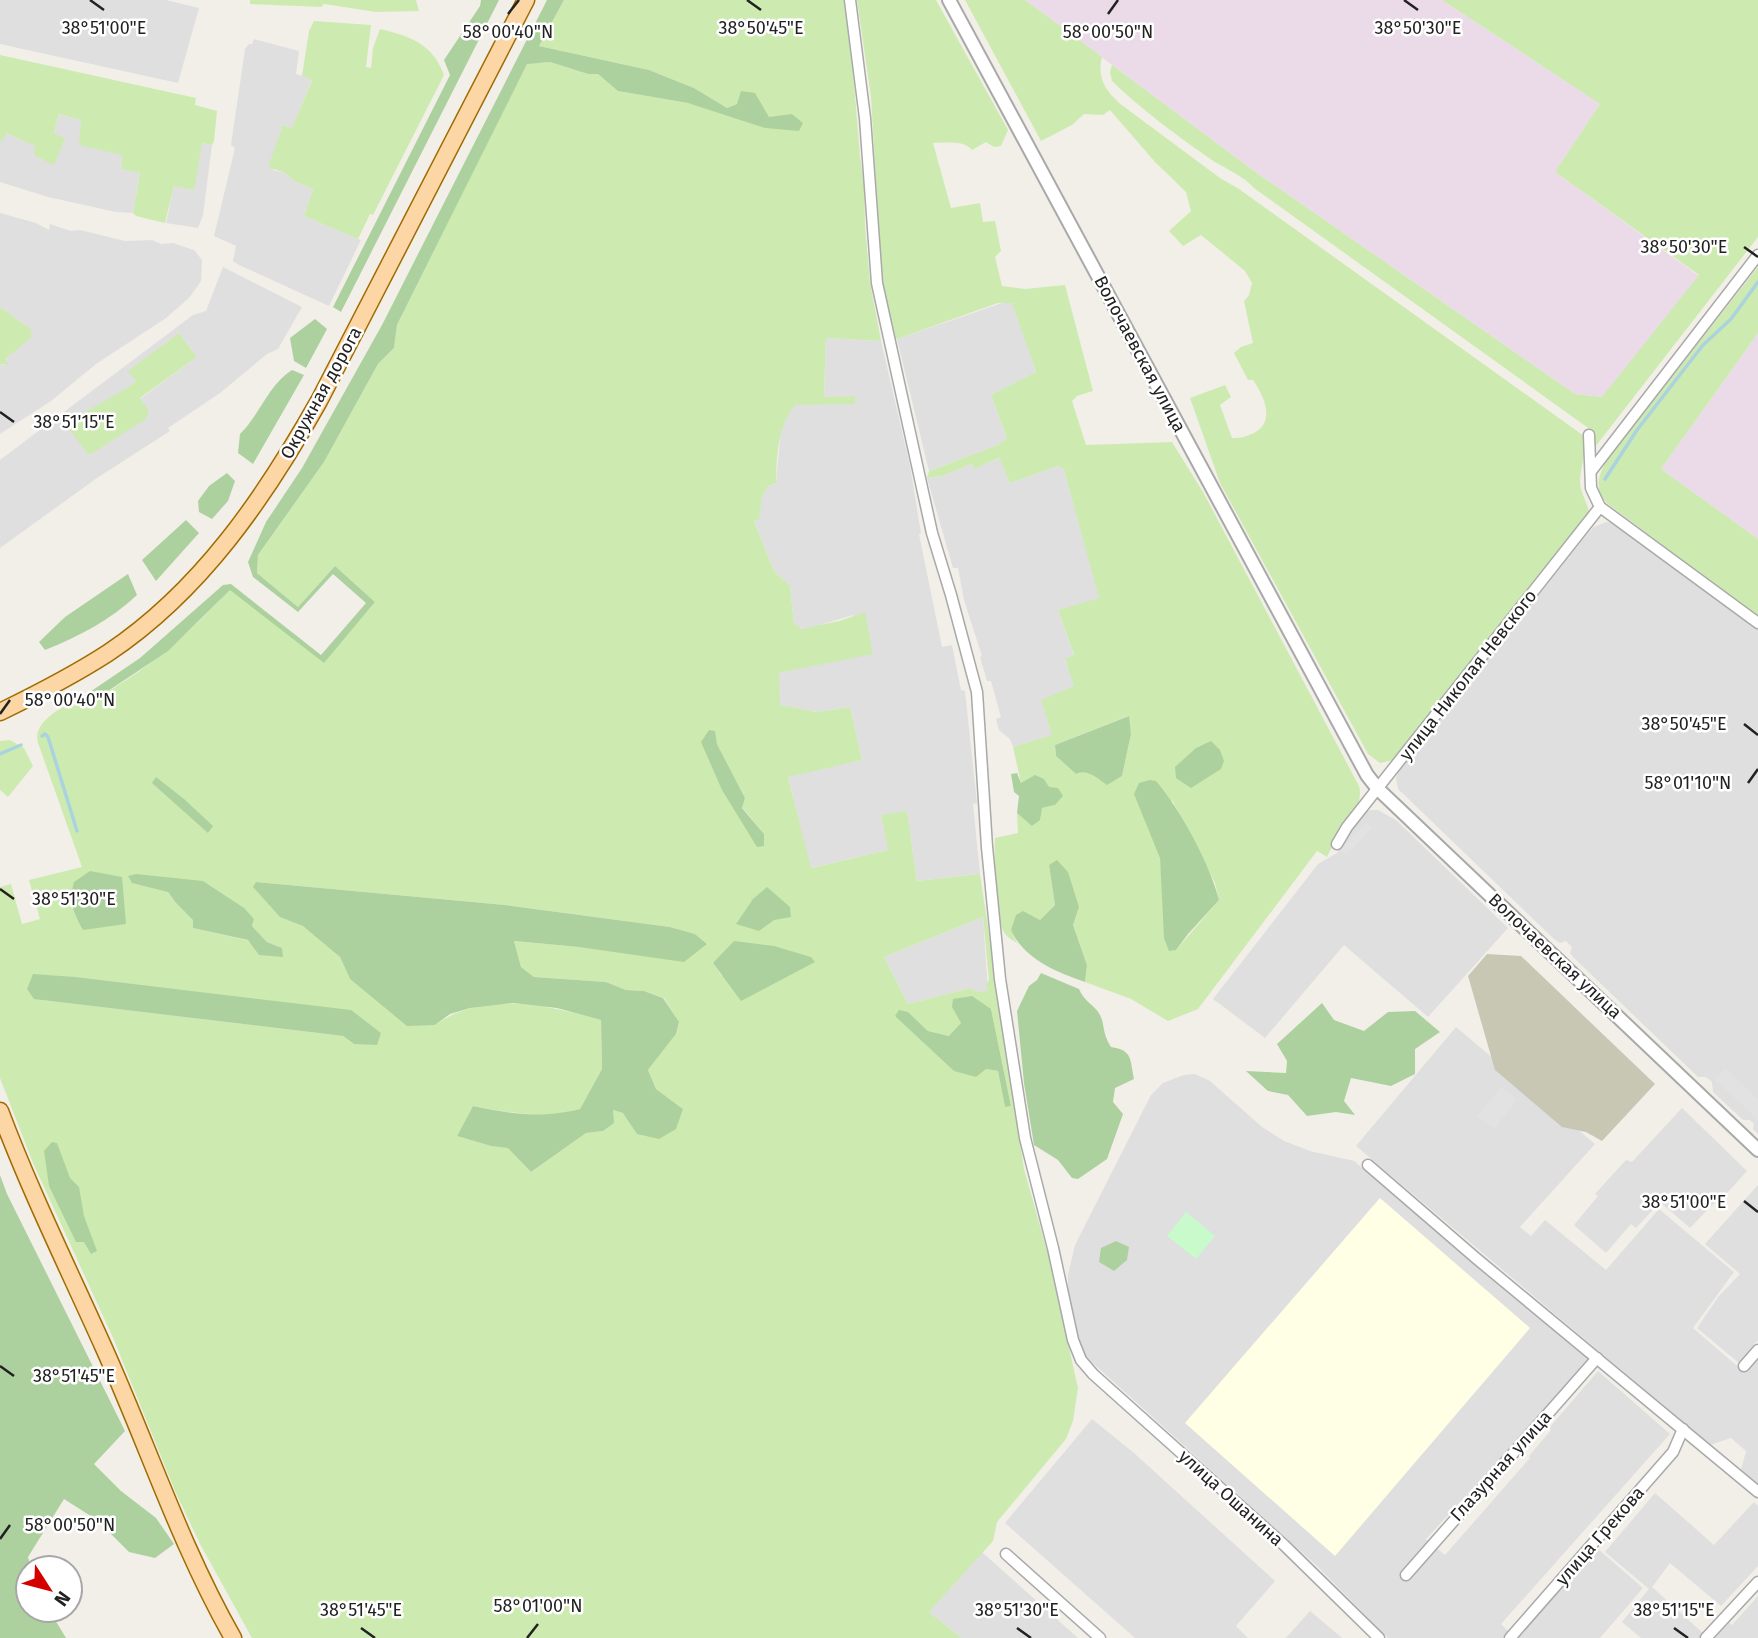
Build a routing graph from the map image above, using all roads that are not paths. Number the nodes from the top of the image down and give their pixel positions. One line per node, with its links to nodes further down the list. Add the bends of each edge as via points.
1 (526, 0): 9 (main road, Окружная дорога, via 319,401 257,502 219,551 150,620 99,659)
2 (850, 0): 25 (street, улица Ошанина, via 865,118 877,284 932,533 977,692 986,847 1005,1013 1029,1155 1073,1340 1093,1374 1284,1545)
3 (949, 0): 10 (street, Волочаевская улица)
4 (1758, 255): 6 (street)
5 (1589, 435): 6 (street)
6 (1592, 470): 7 (street, via 1592,495)
7 (1600, 507): 8 (street); 10 (street, улица Николая Невского)
8 (1758, 623)
9 (0, 711)
10 (1378, 789): 11 (street, улица Николая Невского); 13 (street, Волочаевская улица)
11 (1337, 845)
12 (0, 1111): 23 (main road, via 164,1496)
13 (1758, 1150)
14 (1368, 1166): 16 (street)
15 (1758, 1350): 17 (street)
16 (1597, 1358): 18 (street); 21 (street, Глазурная улица)
17 (1744, 1366)
18 (1683, 1429): 19 (street); 26 (street, улица Грекова, via 1674,1451)
19 (1758, 1492)
20 (1006, 1554): 24 (street)
21 (1406, 1575)
22 (1758, 1582): 27 (street)
23 (233, 1638)
24 (1100, 1638)
25 (1379, 1638)
26 (1510, 1638)
27 (1706, 1638)

